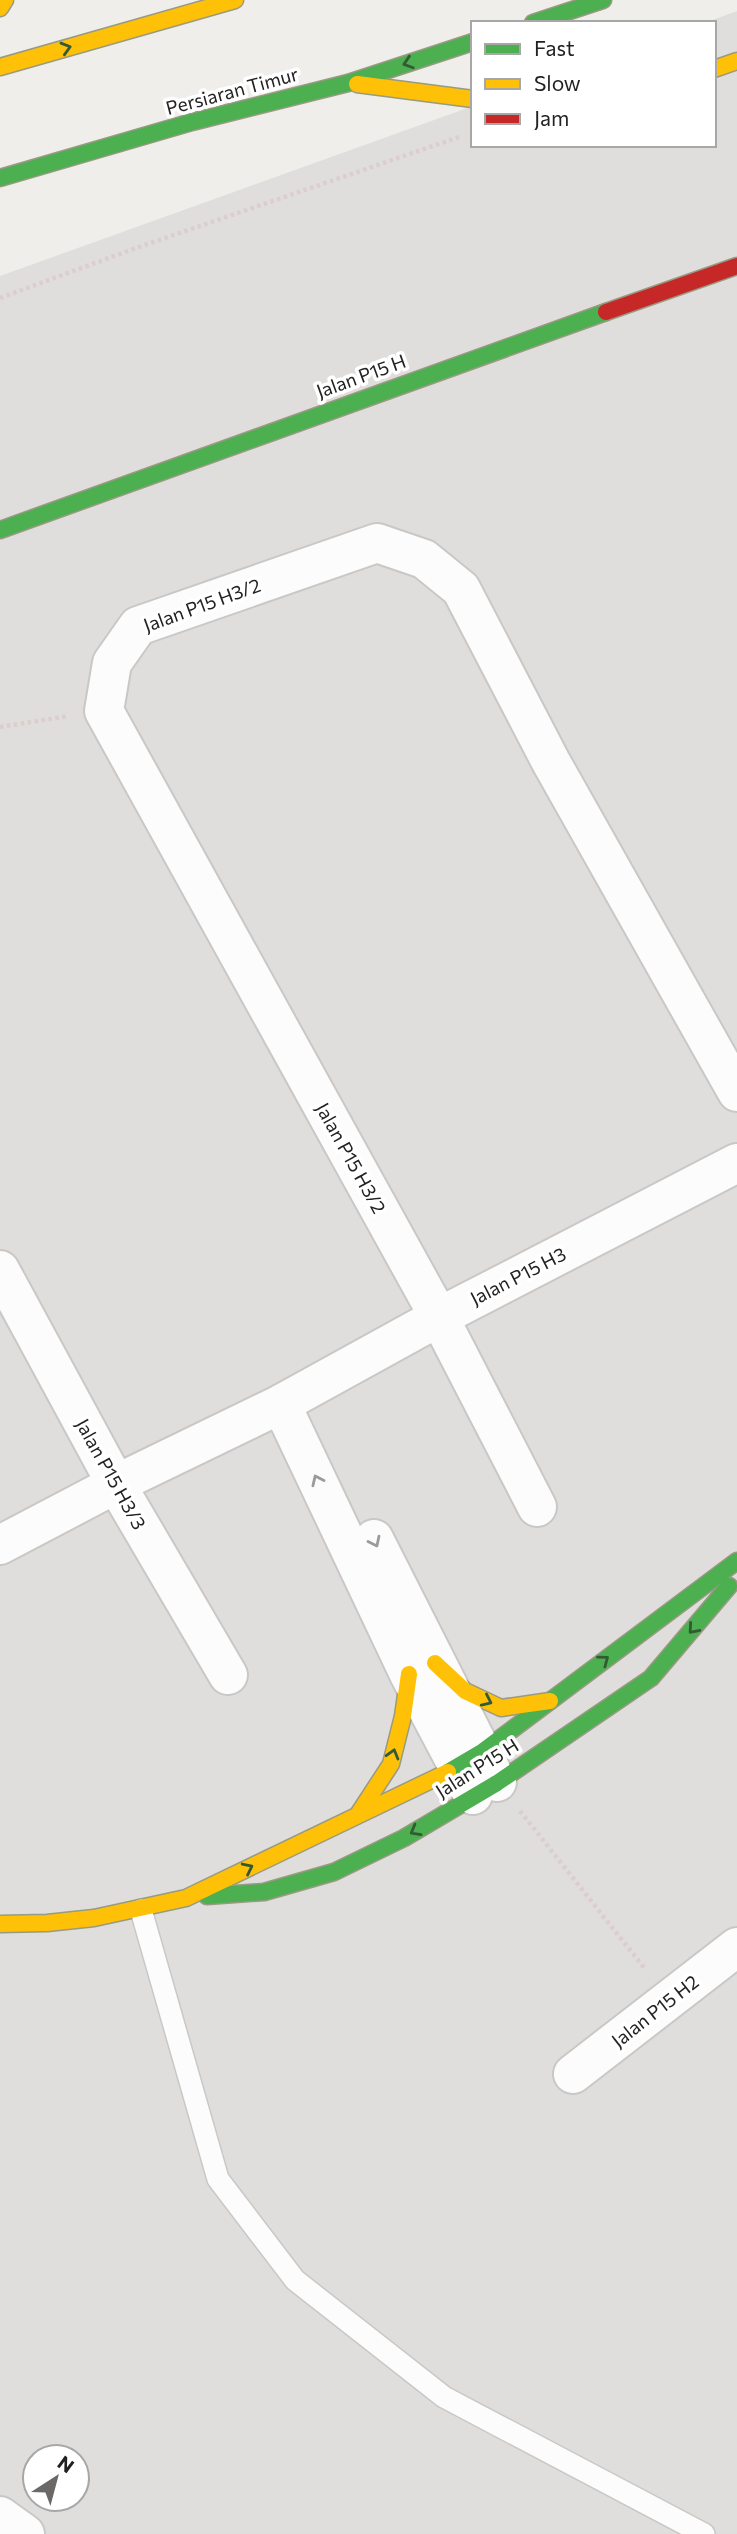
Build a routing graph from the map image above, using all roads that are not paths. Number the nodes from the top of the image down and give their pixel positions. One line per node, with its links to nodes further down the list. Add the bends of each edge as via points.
1 (5, 0): 4 (street)
2 (235, 0): 8 (street, one-way to 2)
3 (603, 0): 5 (street)
4 (0, 8)
5 (539, 21)
6 (471, 43): 10 (street, Persiaran Timur, one-way to 10)
7 (737, 61): 9 (street)
8 (0, 67)
9 (716, 69)
10 (348, 83): 11 (street); 12 (street, Persiaran Timur)
11 (471, 99)
12 (192, 122): 13 (street, Persiaran Timur); 14 (street)
13 (0, 177)
14 (0, 194)
15 (737, 266): 16 (street, Jalan P15 H)
16 (0, 530)
17 (737, 1092): 20 (street, Jalan P15 H3/2, via 551,762 461,589 424,559 377,543 138,626 112,663 104,711)
18 (737, 1163): 20 (street, Jalan P15 H3)
19 (0, 1270): 22 (street, Jalan P15 H3/3)
20 (439, 1317): 21 (street, Jalan P15 H3); 23 (street, Jalan P15 H3/2)
21 (291, 1399): 22 (street, Jalan P15 H3); 27 (street)
22 (116, 1484): 24 (street, Jalan P15 H3); 28 (street, Jalan P15 H3/3)
23 (537, 1507)
24 (0, 1545)
25 (737, 1561): 29 (street, Jalan P15 H, one-way to 25)
26 (737, 1577): 30 (street, Jalan P15 H, one-way to 30, via 651,1678)
27 (422, 1669): 29 (street, one-way to 29, via 501,1708); 30 (street); 31 (street, one-way to 27, via 391,1764)
28 (228, 1675)
29 (550, 1701): 30 (street, Jalan P15 H)
30 (478, 1775): 31 (street, Jalan P15 H); 32 (street, Jalan P15 H, one-way to 32, via 404,1838 334,1872 264,1892)
31 (359, 1813): 32 (street, Jalan P15 H, one-way to 31)
32 (186, 1898): 33 (street, Jalan P15 H)
33 (141, 1910): 34 (street, Jalan P15 H, via 26,1925); 39 (lane, via 218,2179 295,2280 444,2397)
34 (0, 1924)
35 (737, 1947): 36 (street, Jalan P15 H2)
36 (573, 2074)
37 (0, 2516): 38 (street)
38 (25, 2534)
39 (704, 2534)

